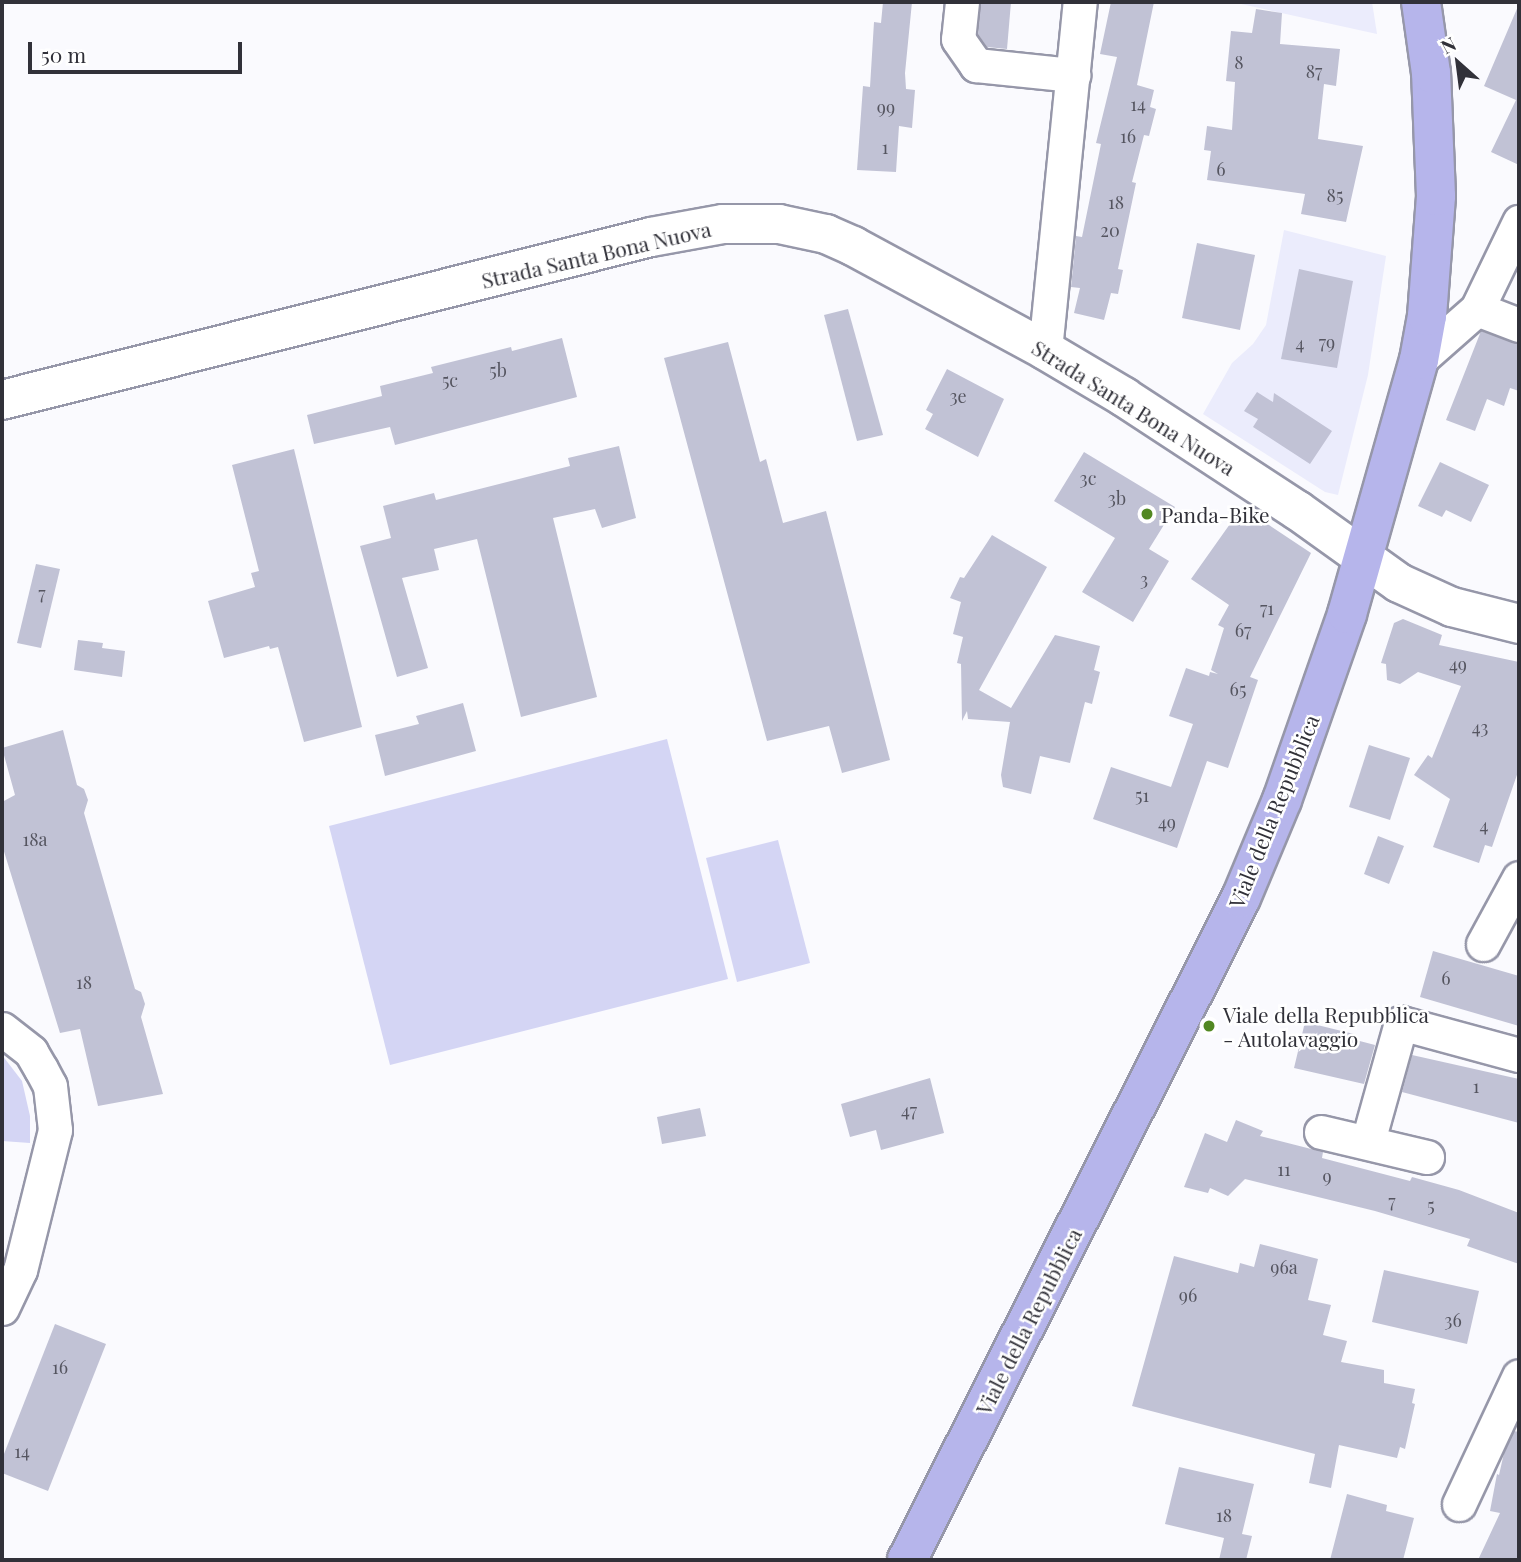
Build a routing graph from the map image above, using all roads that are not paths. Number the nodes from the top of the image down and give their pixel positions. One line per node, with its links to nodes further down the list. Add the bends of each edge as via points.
1 (962, 2): 4 (street, via 958,39 976,65)
2 (1080, 2): 4 (street)
3 (1421, 2): 9 (main road, Viale della Repubblica, via 1431,73 1436,196 1430,288)
4 (1073, 75): 8 (street)
5 (1519, 222): 6 (street)
6 (1477, 309): 7 (street); 9 (street)
7 (1519, 325)
8 (1045, 350): 10 (street, Strada Santa Bona Nuova, via 853,246 800,228 753,222 651,237); 11 (street, Strada Santa Bona Nuova, via 1297,510)
9 (1419, 360): 11 (main road, Viale della Repubblica)
10 (2, 400)
11 (1364, 560): 12 (street, Strada Santa Bona Nuova, via 1399,583 1452,607); 23 (main road, Viale della Repubblica, via 1282,800 1241,898)
12 (1519, 624)
13 (1519, 878): 14 (street)
14 (1483, 944)
15 (2, 1029): 20 (street, via 31,1052 50,1086 55,1130 20,1270)
16 (1519, 1055): 18 (street, via 1401,1023)
17 (1321, 1132): 18 (street)
18 (1368, 1141): 19 (street)
19 (1427, 1157)
20 (2, 1308)
21 (1519, 1376): 22 (street)
22 (1459, 1504)
23 (907, 1560)

